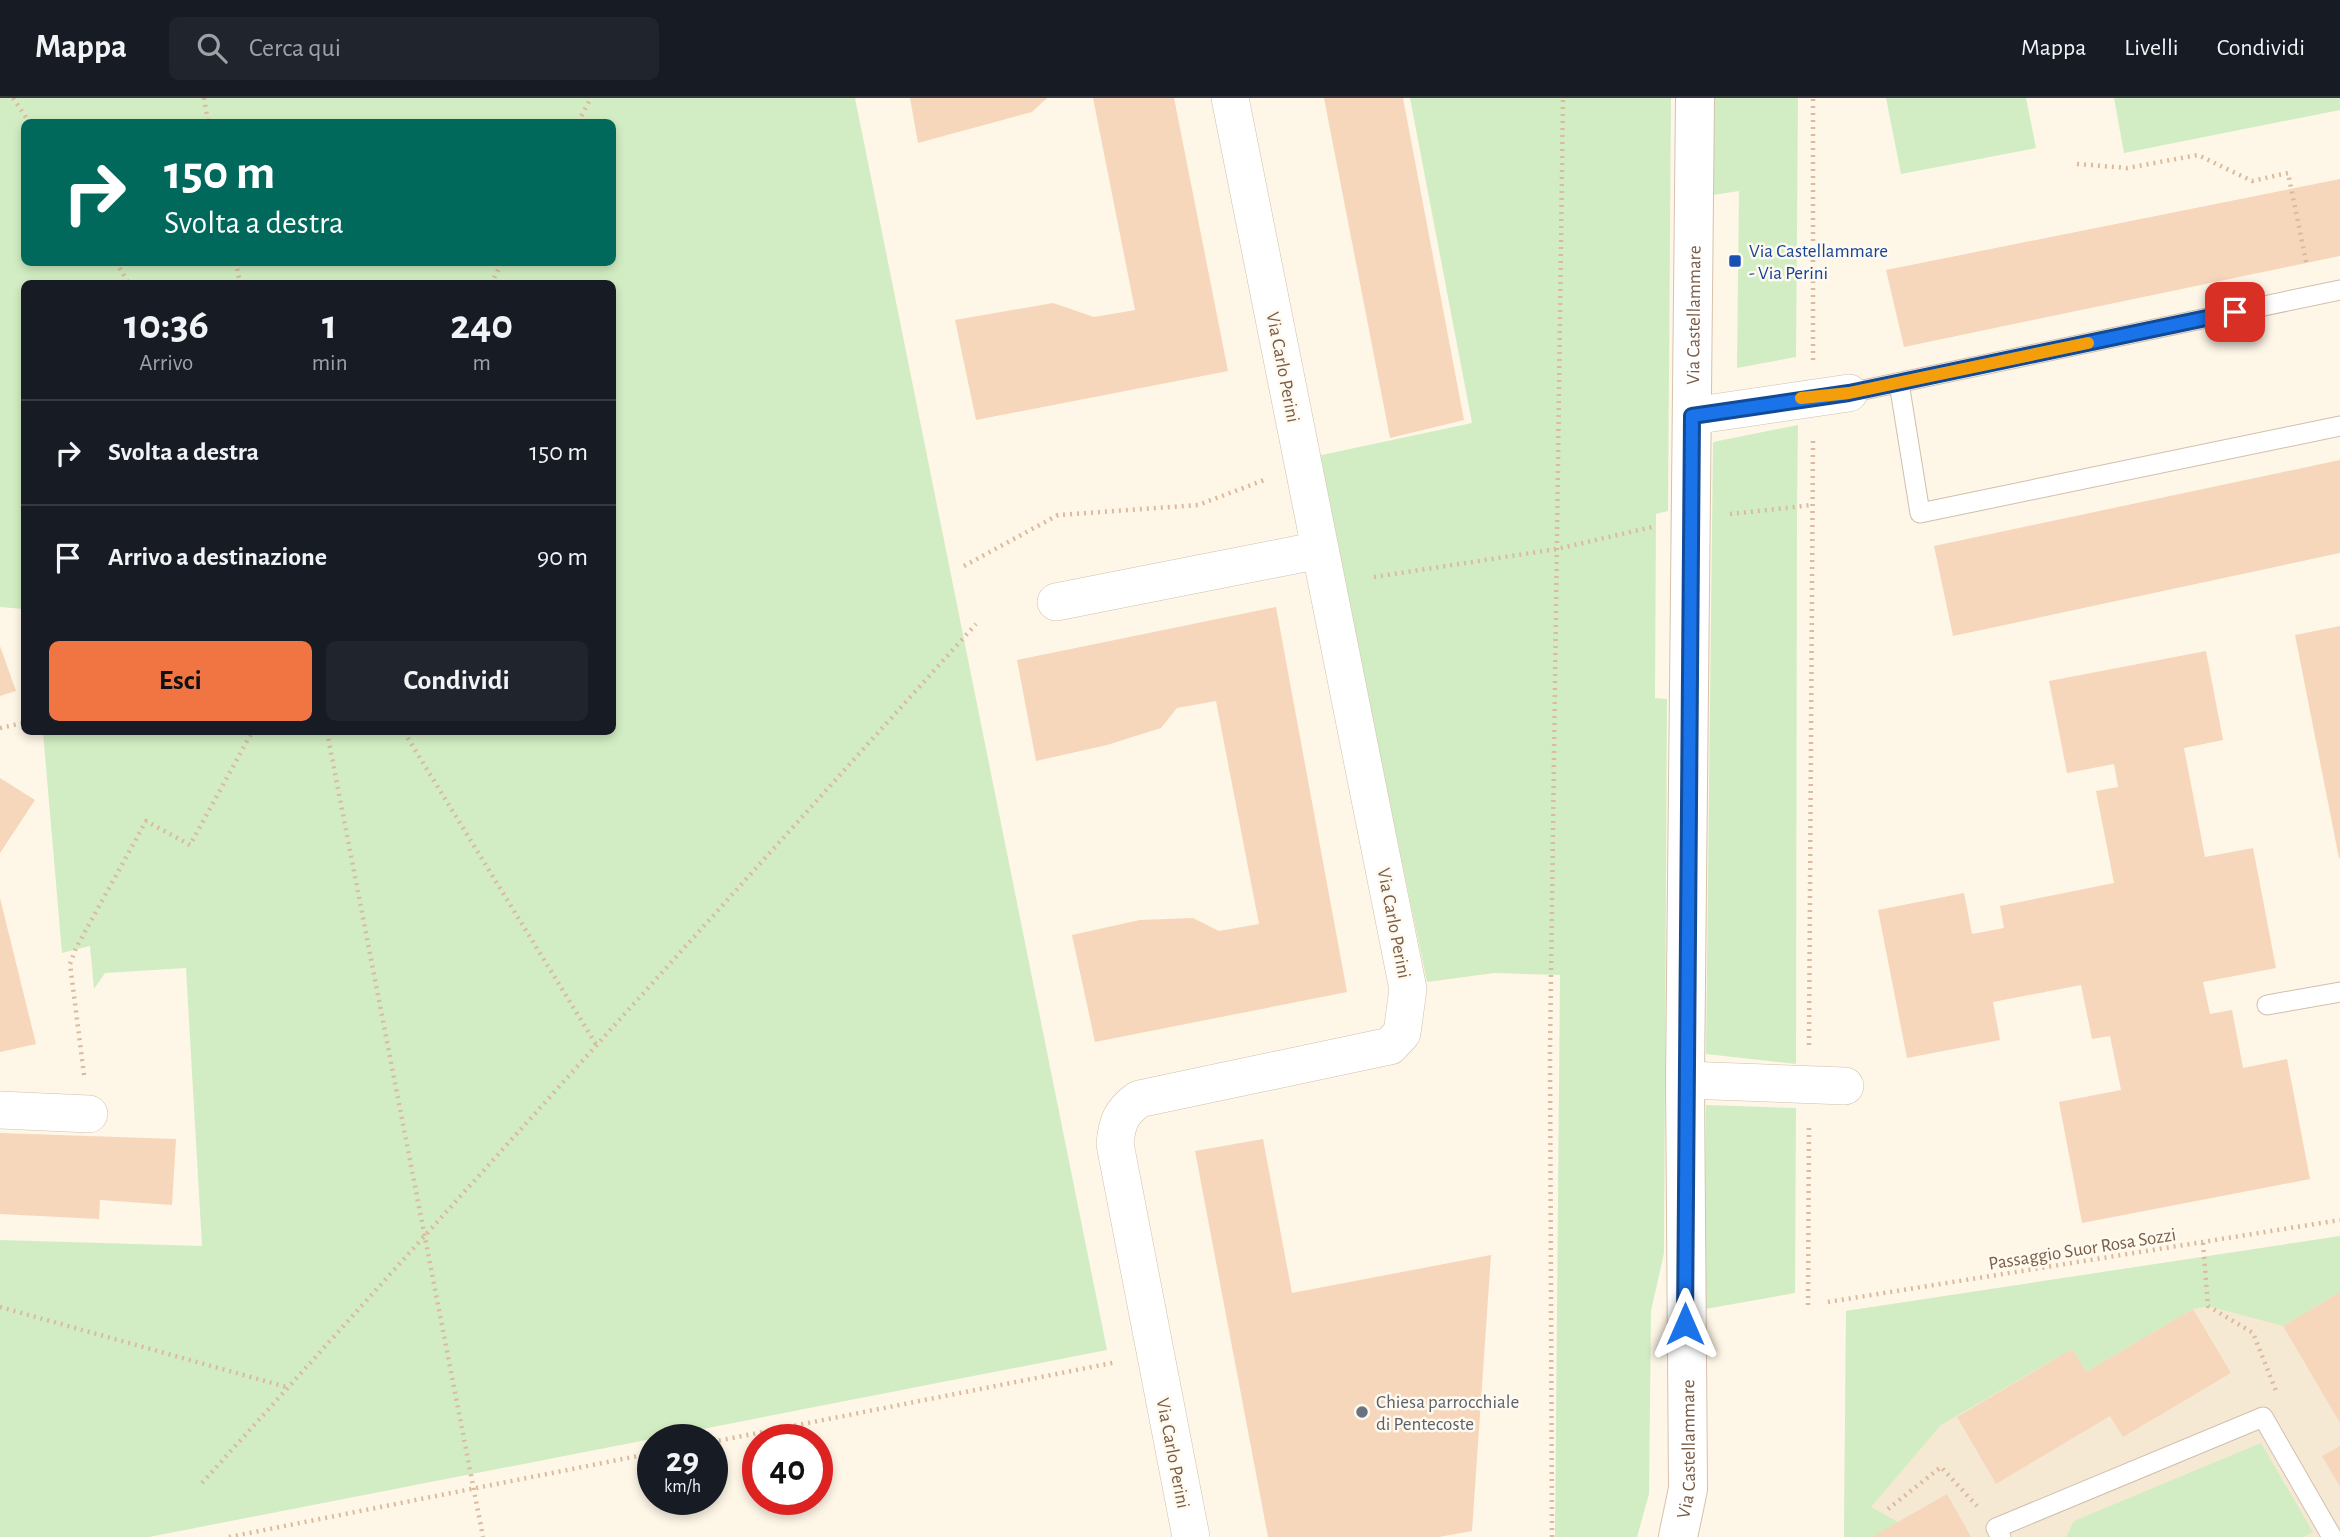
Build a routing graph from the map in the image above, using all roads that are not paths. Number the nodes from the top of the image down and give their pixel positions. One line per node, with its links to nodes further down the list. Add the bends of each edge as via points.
1 (1230, 98): 8 (street, Via Carlo Perini)
2 (1695, 98): 6 (street, Via Castellammare)
3 (2340, 290): 4 (lane)
4 (1899, 383): 5 (lane); 7 (lane, via 1920,513)
5 (1849, 393): 6 (street)
6 (1692, 416): 12 (street, Via Castellammare)
7 (2340, 426)
8 (1320, 550): 9 (street); 17 (street, Via Carlo Perini, via 1408,989 1407,1014 1402,1032 1390,1046 1139,1098 1123,1110 1116,1126 1115,1144)
9 (1056, 602)
10 (2340, 992): 11 (lane)
11 (2267, 1005)
12 (1685, 1080): 13 (street); 18 (street, Via Castellammare, via 1688,1489)
13 (1845, 1086)
14 (0, 1110): 15 (street)
15 (89, 1114)
16 (1998, 1533): 19 (lane, via 2263,1417)
17 (1191, 1537)
18 (1678, 1537)
19 (2332, 1537)

